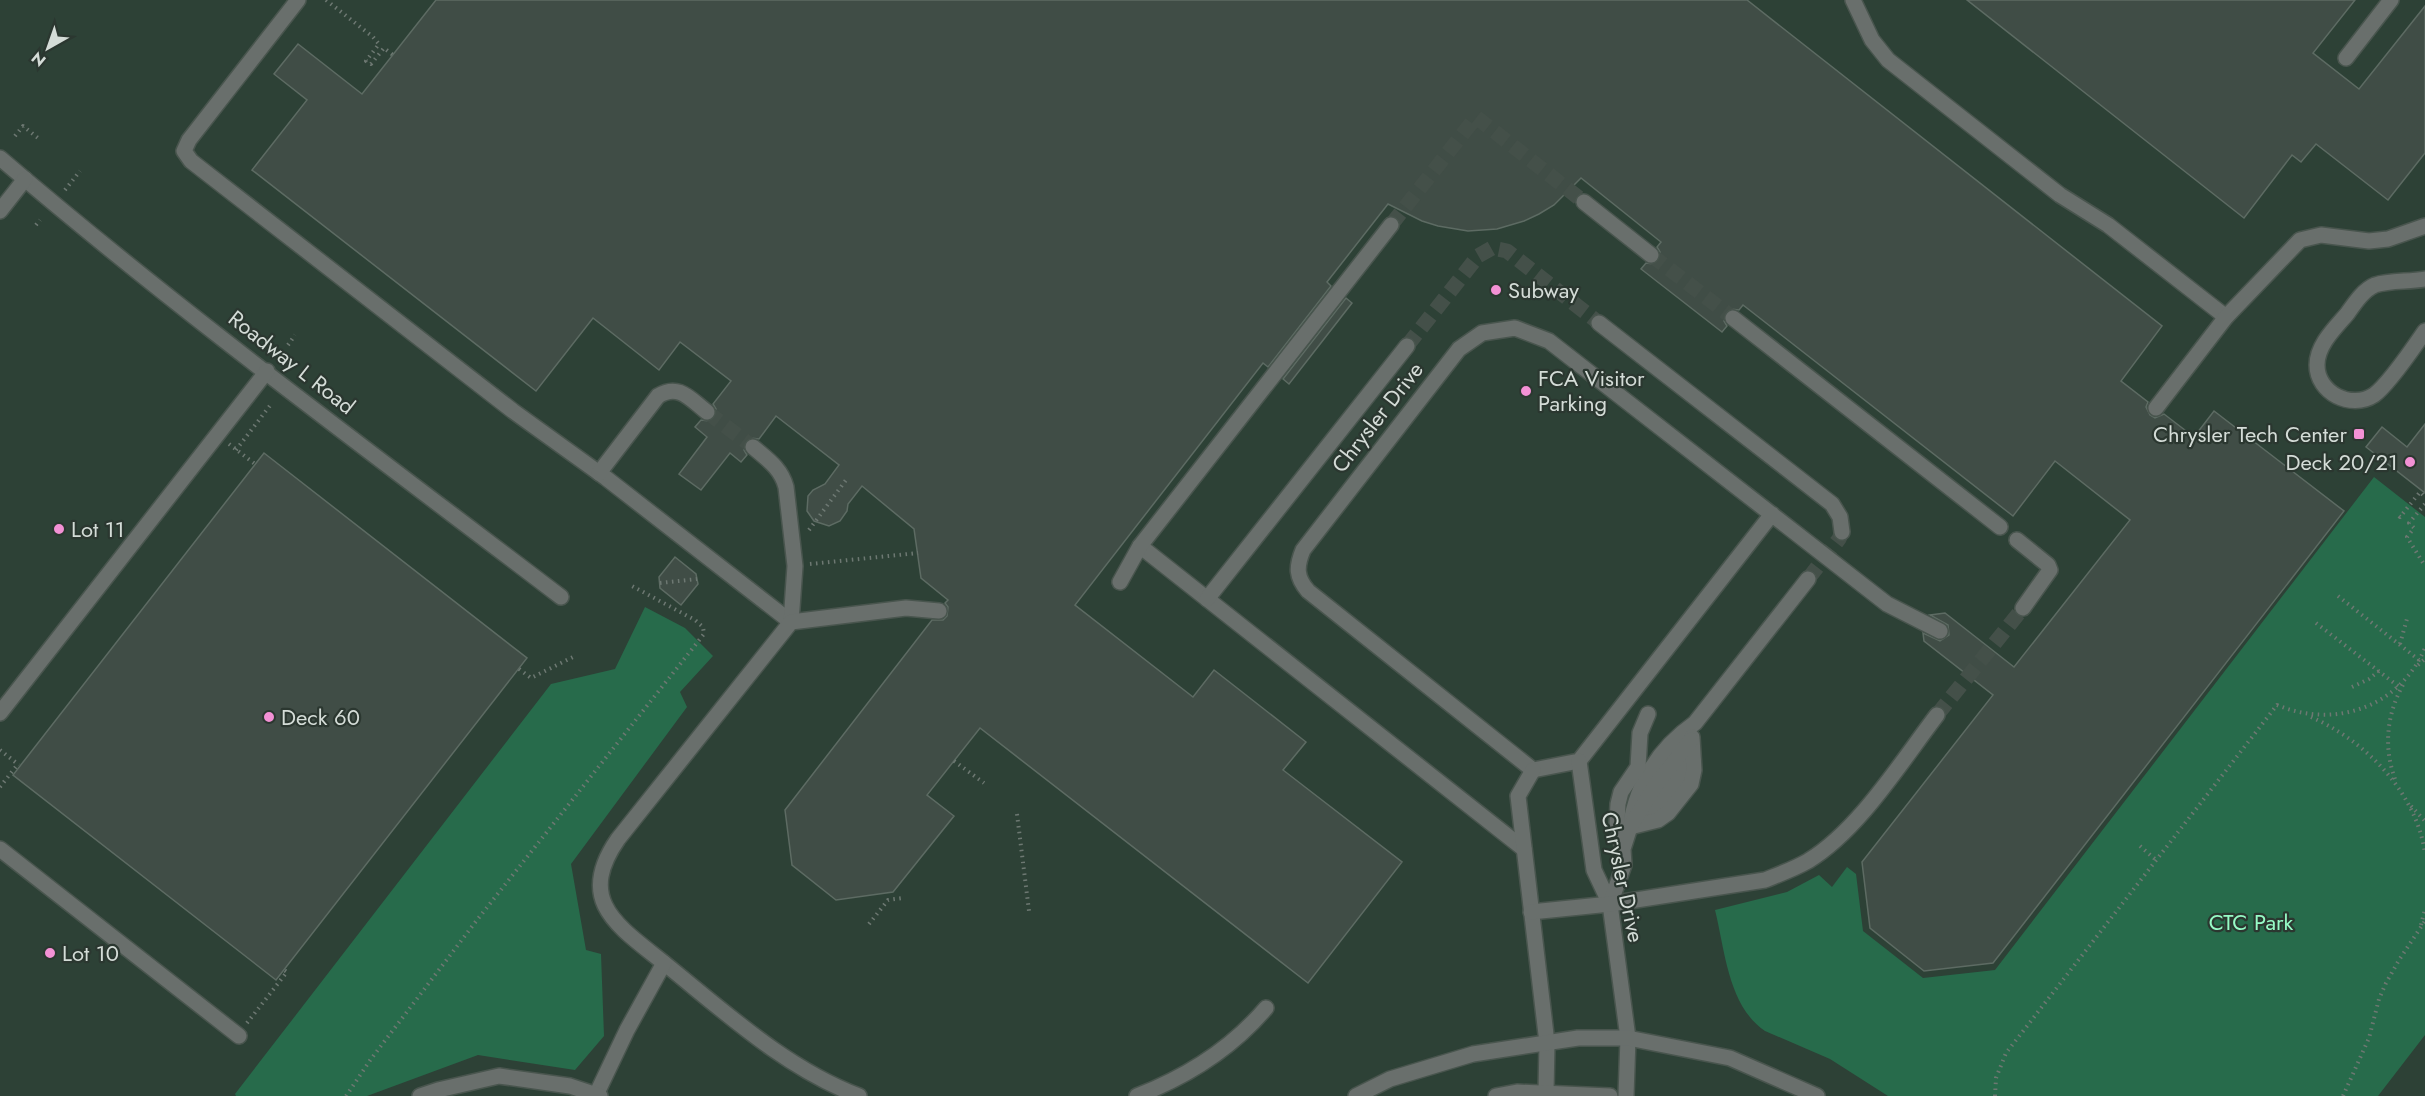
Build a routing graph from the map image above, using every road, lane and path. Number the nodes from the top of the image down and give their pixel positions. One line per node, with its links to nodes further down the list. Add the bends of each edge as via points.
1 (298, 0): 36 (street, via 184,151 191,161 513,411)
2 (326, 0): 5 (path, via 379,44 366,61 371,64 384,48)
3 (1853, 0): 21 (street, via 1872,40 1888,60 2060,195 2108,225)
4 (2391, 0): 6 (street)
5 (393, 55)
6 (2346, 58)
7 (15, 136): 8 (path, via 22,126)
8 (38, 138)
9 (0, 158): 11 (street, Roadway L Road)
10 (80, 171): 12 (path)
11 (25, 179): 14 (street); 28 (street, Roadway L Road)
12 (65, 190)
13 (1584, 202): 19 (street)
14 (0, 211)
15 (40, 220): 16 (path)
16 (36, 225)
17 (1391, 225): 46 (street)
18 (2425, 226): 21 (street, via 2388,239 2369,241 2320,235 2300,240)
19 (1652, 255)
20 (2425, 279): 24 (street, via 2374,285 2362,294 2325,341 2317,365 2319,375 2331,393 2363,400 2383,386)
21 (2226, 317): 30 (street)
22 (1733, 318): 42 (street)
23 (1599, 323): 43 (street, via 1832,504 1840,517)
24 (2425, 331)
25 (295, 336): 26 (path)
26 (288, 345)
27 (1407, 346): 57 (street)
28 (267, 372): 56 (street, Roadway L Road); 74 (street)
29 (272, 403): 34 (path)
30 (2156, 408)
31 (707, 412): 36 (street, via 679,391 667,390 658,396)
32 (227, 443): 34 (path)
33 (753, 447): 61 (street, via 778,468 786,487 795,566)
34 (236, 450): 35 (path)
35 (255, 464)
36 (599, 473): 61 (street)
37 (846, 480): 44 (path, via 809,528)
38 (2425, 497): 41 (path, via 2420,492)
39 (2425, 504): 49 (path, via 2409,523 2414,528 2408,537)
40 (1772, 514): 63 (street, Chrysler Drive, via 1887,604); 82 (street); 83 (street, Chrysler Drive, via 1549,341 1515,328 1482,333 1459,349 1303,550 1297,573 1308,591)
41 (2399, 516)
42 (2000, 527)
43 (1842, 532)
44 (811, 540)
45 (2017, 540): 58 (street, via 2050,570)
46 (1140, 546): 52 (street); 57 (street)
47 (812, 552): 48 (path, via 811,564)
48 (918, 553)
49 (2425, 565)
50 (697, 579): 53 (path)
51 (1808, 579): 78 (street)
52 (1120, 582)
53 (660, 583)
54 (632, 586): 113 (path, via 695,620 704,627 704,634 477,920)
55 (2338, 596): 64 (path)
56 (561, 597)
57 (1207, 599): 92 (street)
58 (2023, 608)
59 (939, 611): 61 (street, via 906,608)
60 (2408, 615): 64 (path)
61 (791, 622): 104 (street, via 618,839 604,862 600,892 605,908 614,921)
62 (2316, 623): 70 (path)
63 (1940, 631)
64 (2400, 644): 68 (path)
65 (2425, 648): 68 (path)
66 (573, 657): 69 (path, via 531,678)
67 (2425, 659): 71 (path)
68 (2419, 660): 71 (path)
69 (519, 669)
70 (2379, 671): 72 (path); 73 (path)
71 (2410, 674): 73 (path); 86 (path, via 2395,702 2388,732 2390,763)
72 (2352, 687)
73 (2398, 687): 76 (path, via 2378,702 2354,712)
74 (0, 713)
75 (1648, 714): 93 (street, via 1640,733 1638,767 1621,792 1618,804)
76 (2303, 714): 86 (path, via 2324,723 2361,749 2391,776); 95 (path, via 2277,705)
77 (1937, 715): 97 (street, via 1857,819 1809,860 1765,880)
78 (1695, 723): 79 (street); 89 (street, via 1676,737 1654,763 1634,803)
79 (1692, 740): 89 (street, via 1656,783); 89 (street, via 1691,784 1668,813 1658,820)
80 (0, 750): 85 (path, via 19,765)
81 (954, 761): 84 (path)
82 (1580, 761): 83 (street); 97 (street, Chrysler Drive, via 1594,870)
83 (1533, 770): 92 (street, via 1518,796)
84 (984, 783)
85 (0, 787)
86 (2402, 792): 88 (path); 94 (path)
87 (1017, 814): 99 (path)
88 (2425, 821)
89 (1630, 827): 93 (street)
90 (2140, 846): 95 (path)
91 (0, 849): 107 (street)
92 (1524, 849): 100 (street)
93 (1623, 849): 97 (street, via 1624,865)
94 (2425, 854)
95 (2156, 860): 122 (path, via 2006,1053 1997,1071)
96 (903, 898): 102 (path, via 888,900)
97 (1610, 904): 100 (street); 108 (street, Chrysler Drive)
98 (2425, 909): 103 (path)
99 (1029, 911)
100 (1531, 912): 109 (street)
101 (2425, 921): 103 (path)
102 (869, 924)
103 (2414, 936): 123 (path, via 2382,991 2369,1038)
104 (664, 963): 112 (street, via 627,1030); 115 (street, via 771,1048 819,1078)
105 (284, 970): 107 (path, via 287,972)
106 (1266, 1008): 116 (street, via 1237,1038 1212,1056)
107 (242, 1031)
108 (1628, 1038): 109 (street, via 1578,1038); 110 (street, via 1730,1058); 120 (street, Chrysler Drive)
109 (1547, 1043): 111 (street); 117 (street, via 1473,1054 1390,1079)
110 (1787, 1089): 121 (street)
111 (1546, 1092): 118 (street); 119 (street)
112 (598, 1095): 114 (street, via 570,1086 499,1077)
113 (346, 1096)
114 (420, 1096)
115 (859, 1096)
116 (1137, 1096)
117 (1356, 1096)
118 (1497, 1096)
119 (1610, 1096)
120 (1626, 1096)
121 (1817, 1096)
122 (1995, 1096)
123 (2343, 1096)

